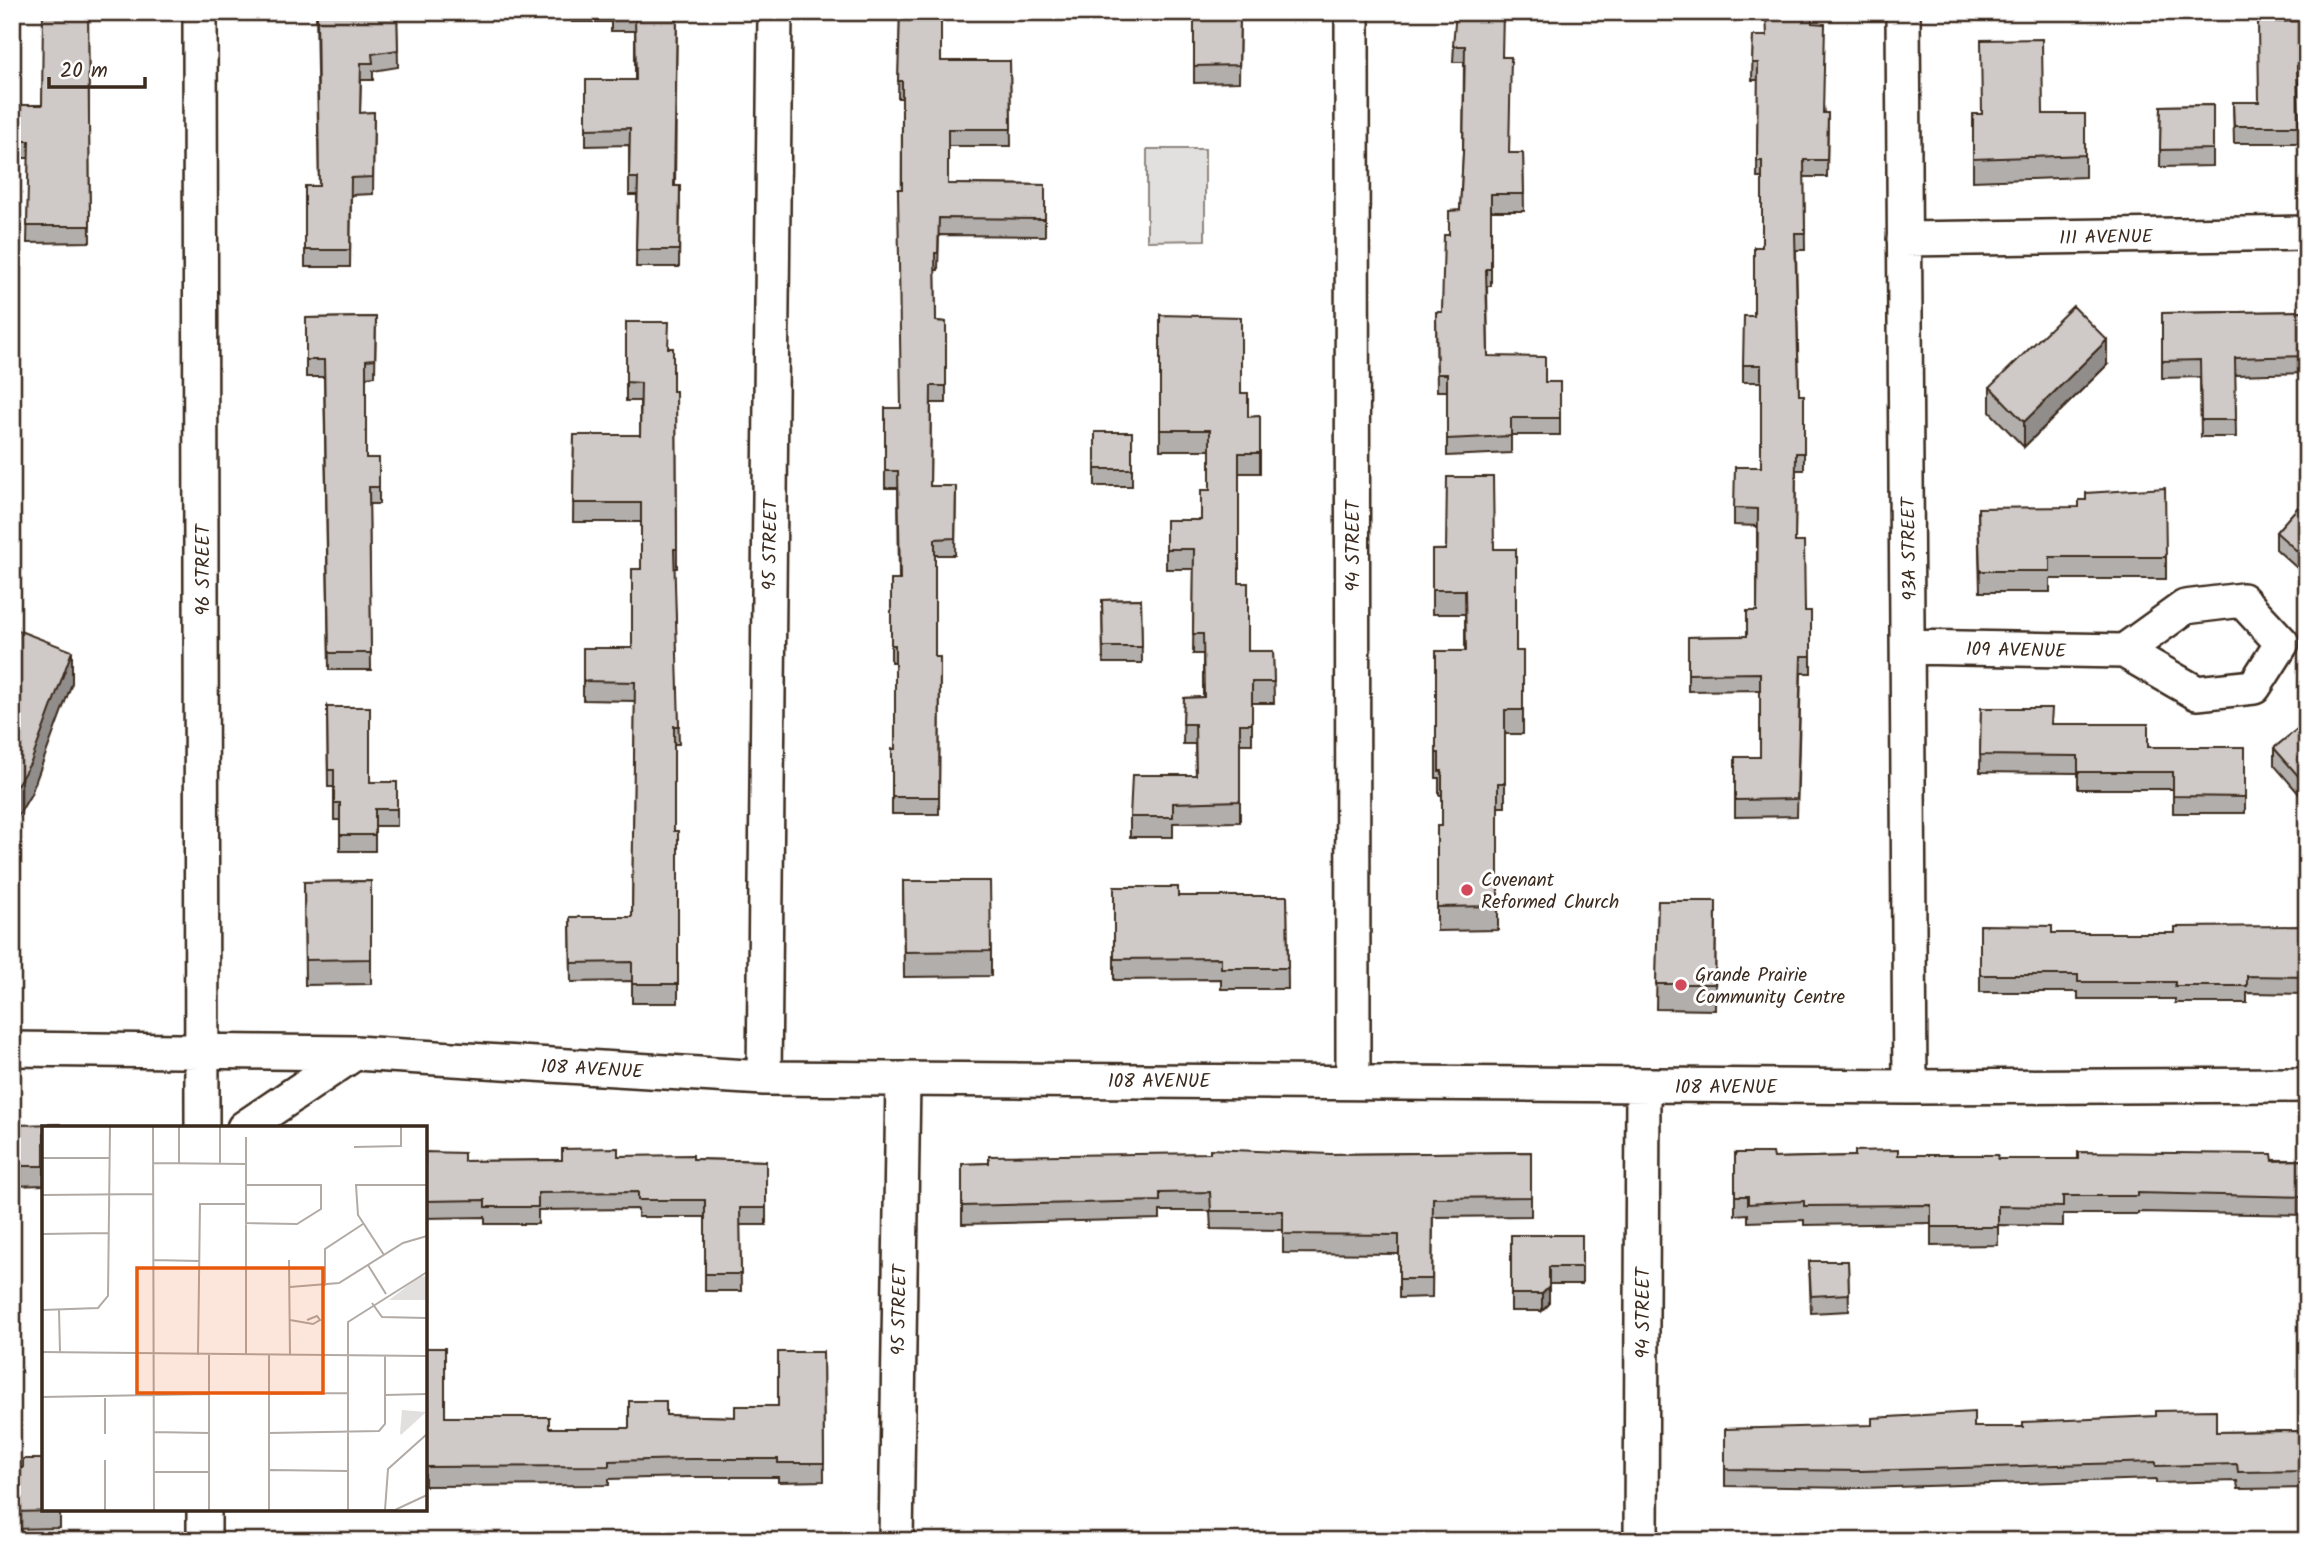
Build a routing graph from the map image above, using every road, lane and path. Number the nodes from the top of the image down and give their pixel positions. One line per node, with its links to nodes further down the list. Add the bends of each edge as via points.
1 (200, 12): 10 (street, 96 STREET)
2 (775, 12): 12 (street, 95 STREET)
3 (1352, 12): 14 (street, 94 STREET)
4 (1903, 12): 6 (street, 93A STREET)
5 (2307, 233): 6 (street, 111 AVENUE)
6 (1904, 239): 7 (street, 93A STREET)
7 (1909, 647): 8 (street, 109 AVENUE); 17 (street, 93A STREET)
8 (2124, 651)
9 (12, 1049): 10 (street, 108 AVENUE)
10 (203, 1054): 11 (street, 108 AVENUE); 18 (street, 96 STREET)
11 (355, 1054): 12 (street, 108 AVENUE); 19 (street)
12 (764, 1078): 13 (street, 108 AVENUE)
13 (903, 1079): 14 (street, 108 AVENUE); 22 (street, 95 STREET)
14 (1353, 1080): 15 (street, 108 AVENUE)
15 (1643, 1085): 17 (street, 108 AVENUE); 23 (street, 94 STREET)
16 (2307, 1085): 17 (street, 108 AVENUE)
17 (1910, 1087)
18 (202, 1126)
19 (247, 1126)
20 (204, 1511): 21 (street)
21 (204, 1541)
22 (896, 1541)
23 (1642, 1541)

